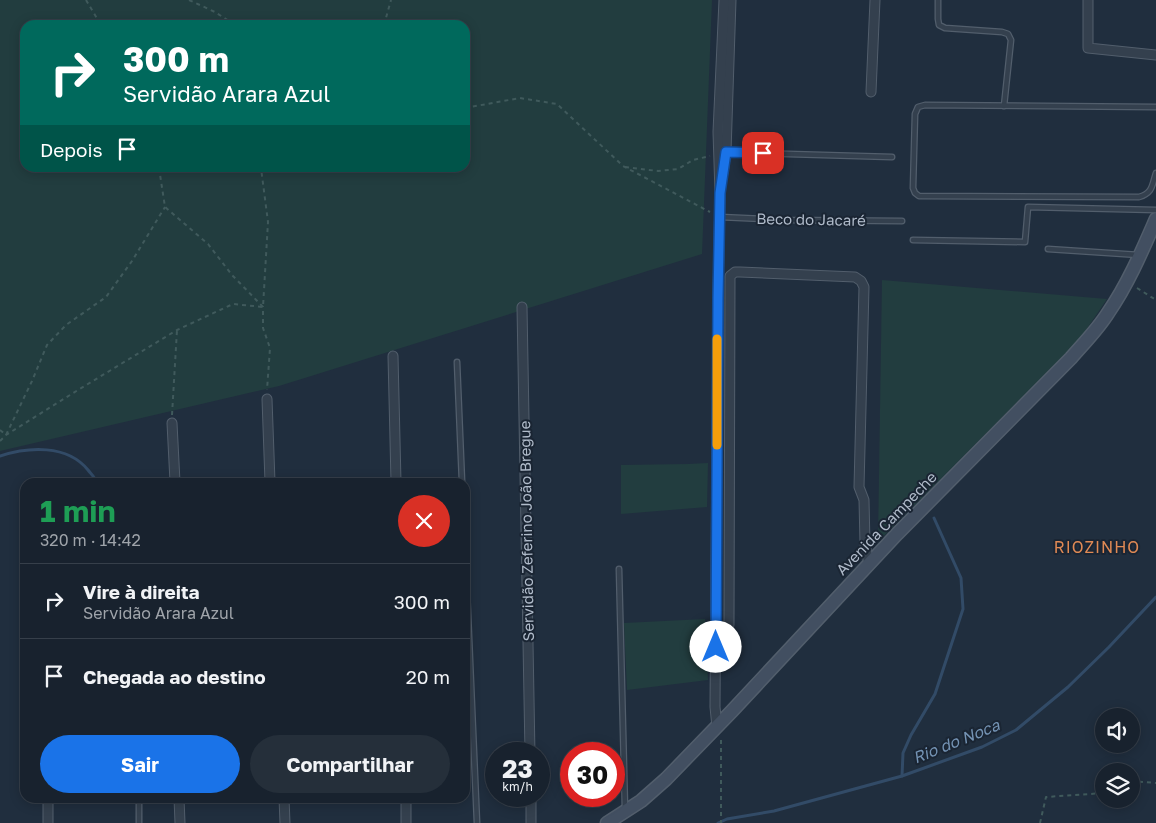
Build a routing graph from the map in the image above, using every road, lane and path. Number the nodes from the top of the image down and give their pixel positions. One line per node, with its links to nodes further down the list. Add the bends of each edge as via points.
1 (86, 0): 9 (path)
2 (189, 0): 10 (path)
3 (391, 0): 11 (path)
4 (724, 0): 12 (street)
5 (731, 0): 12 (street)
6 (875, 0): 14 (street)
7 (938, 0): 15 (lane, via 938,19 945,28 1008,34 1011,40)
8 (1088, 0): 13 (street, via 1088,48)
9 (98, 20)
10 (227, 20)
11 (385, 20)
12 (726, 30): 18 (street)
13 (1156, 55)
14 (871, 92)
15 (1004, 106): 17 (lane); 23 (lane, via 918,107 915,114 915,193 919,196 1139,197 1150,191)
16 (470, 107): 20 (path, via 520,98 557,104)
17 (1156, 107)
18 (722, 152): 19 (lane); 20 (path, via 693,160 678,169 658,171); 26 (street)
19 (892, 157)
20 (623, 166): 26 (path)
21 (160, 172): 24 (path)
22 (262, 172): 34 (path, via 268,222)
23 (1156, 173)
24 (165, 207): 34 (path, via 208,244); 44 (path, via 106,297 66,325 47,345)
25 (1156, 210): 29 (lane, via 1028,207 1024,242)
26 (720, 217): 28 (lane, Beco do Jacaré); 39 (street)
27 (1156, 219): 31 (main road, Avenida Campeche)
28 (902, 221)
29 (913, 240)
30 (1048, 249): 31 (lane)
31 (1140, 255): 32 (main road, Avenida Campeche)
32 (1126, 283): 33 (path); 50 (main road, Avenida Campeche, via 1107,314 1071,358)
33 (1156, 300)
34 (263, 307): 36 (path, via 233,304); 41 (path, via 263,328 270,348)
35 (522, 307): 55 (street, Servidão Zeferino João Bregue)
36 (177, 330): 42 (path); 44 (path)
37 (393, 356): 48 (street)
38 (457, 362): 49 (lane)
39 (717, 390): 40 (street); 54 (street)
40 (730, 390): 50 (street, via 730,276 734,272 855,277 861,281 864,287 859,486 864,500 864,544); 52 (street)
41 (266, 399): 47 (street)
42 (172, 423): 46 (street)
43 (0, 430): 44 (path)
44 (6, 435): 45 (path)
45 (0, 442)
46 (175, 478)
47 (270, 478)
48 (396, 478)
49 (462, 478)
50 (869, 564): 54 (main road, Avenida Campeche)
51 (619, 569): 65 (lane)
52 (729, 625)
53 (470, 660): 71 (lane)
54 (717, 727): 65 (main road, Avenida Campeche, via 655,790); 74 (path, via 721,739)
55 (530, 742)
56 (1140, 782): 57 (path)
57 (1156, 783)
58 (1095, 794): 75 (path, via 1046,797)
59 (48, 803): 66 (street)
60 (139, 803): 67 (lane)
61 (179, 803): 68 (street)
62 (284, 803): 69 (street)
63 (406, 803): 70 (street)
64 (531, 807): 72 (street)
65 (625, 812): 73 (main road, Avenida Campeche)
66 (48, 823)
67 (139, 823)
68 (180, 823)
69 (285, 823)
70 (406, 823)
71 (477, 823)
72 (531, 823)
73 (607, 823)
74 (721, 823)
75 (1040, 823)

